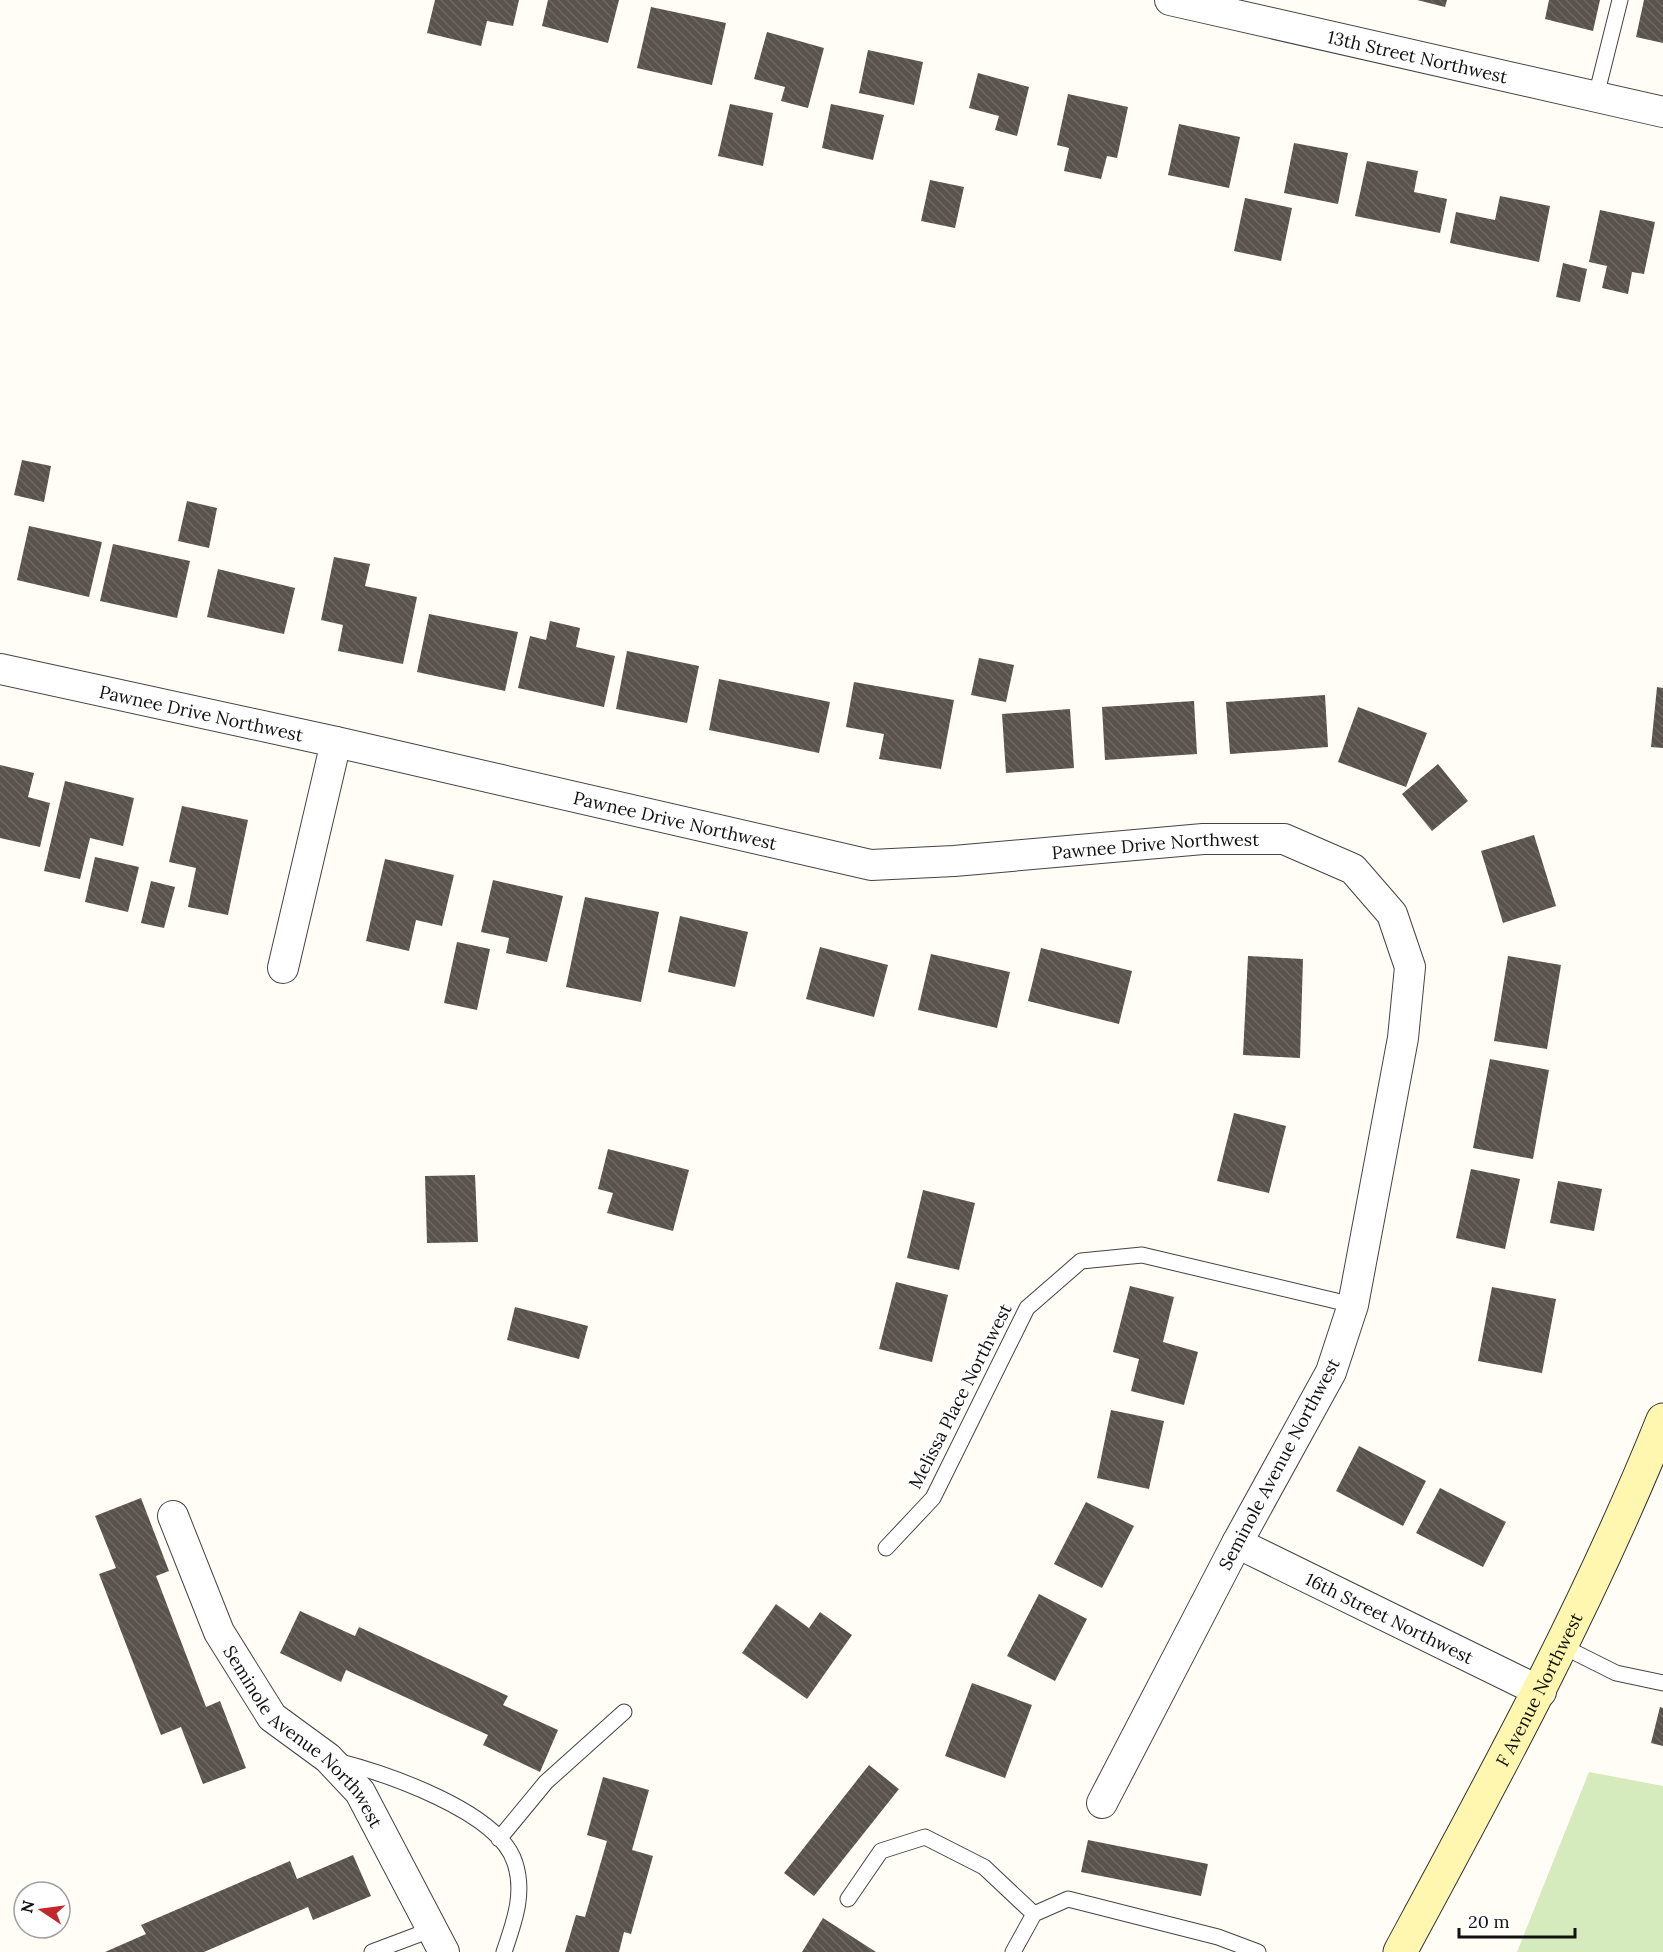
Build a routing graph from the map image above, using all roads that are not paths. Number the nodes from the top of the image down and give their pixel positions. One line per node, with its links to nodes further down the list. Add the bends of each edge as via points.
1 (1170, 0): 3 (street, 13th Street Northwest)
2 (1620, 0): 4 (lane)
3 (1286, 13): 4 (street, 13th Street Northwest)
4 (1596, 96): 5 (street, 13th Street Northwest)
5 (1663, 112)
6 (0, 669): 7 (street, Pawnee Drive Northwest)
7 (336, 742): 8 (street, Pawnee Drive Northwest, via 871,865 1203,839 1284,839); 9 (street)
8 (1353, 870): 10 (street, Seminole Avenue Northwest, via 1392,914 1410,967 1403,1038)
9 (283, 968)
10 (1353, 1305): 13 (street, Seminole Avenue Northwest, via 1331,1372); 14 (lane, Melissa Place Northwest, via 1142,1255 1081,1261 1027,1308 933,1498)
11 (1663, 1420): 15 (main road, F Avenue Northwest, via 1630,1502)
12 (173, 1516): 19 (street, Seminole Avenue Northwest, via 219,1632 272,1717)
13 (1237, 1543): 17 (street, 16th Street Northwest); 20 (street, Seminole Avenue Northwest)
14 (886, 1548)
15 (1562, 1646): 16 (lane, via 1616,1673); 17 (main road, F Avenue Northwest)
16 (1663, 1683)
17 (1541, 1692): 29 (main road, F Avenue Northwest)
18 (624, 1712): 21 (lane, via 546,1782)
19 (328, 1758): 21 (lane, via 411,1784 477,1820); 24 (street, Seminole Avenue Northwest, via 360,1791)
20 (1102, 1803)
21 (499, 1839): 26 (lane, via 514,1860 520,1896)
22 (848, 1899): 23 (lane, via 881,1851 925,1837 984,1867)
23 (1034, 1914): 27 (lane); 28 (lane, via 1068,1899 1218,1937)
24 (438, 1941): 25 (lane)
25 (372, 1952)
26 (504, 1952)
27 (1013, 1952)
28 (1258, 1952)
29 (1400, 1952)

